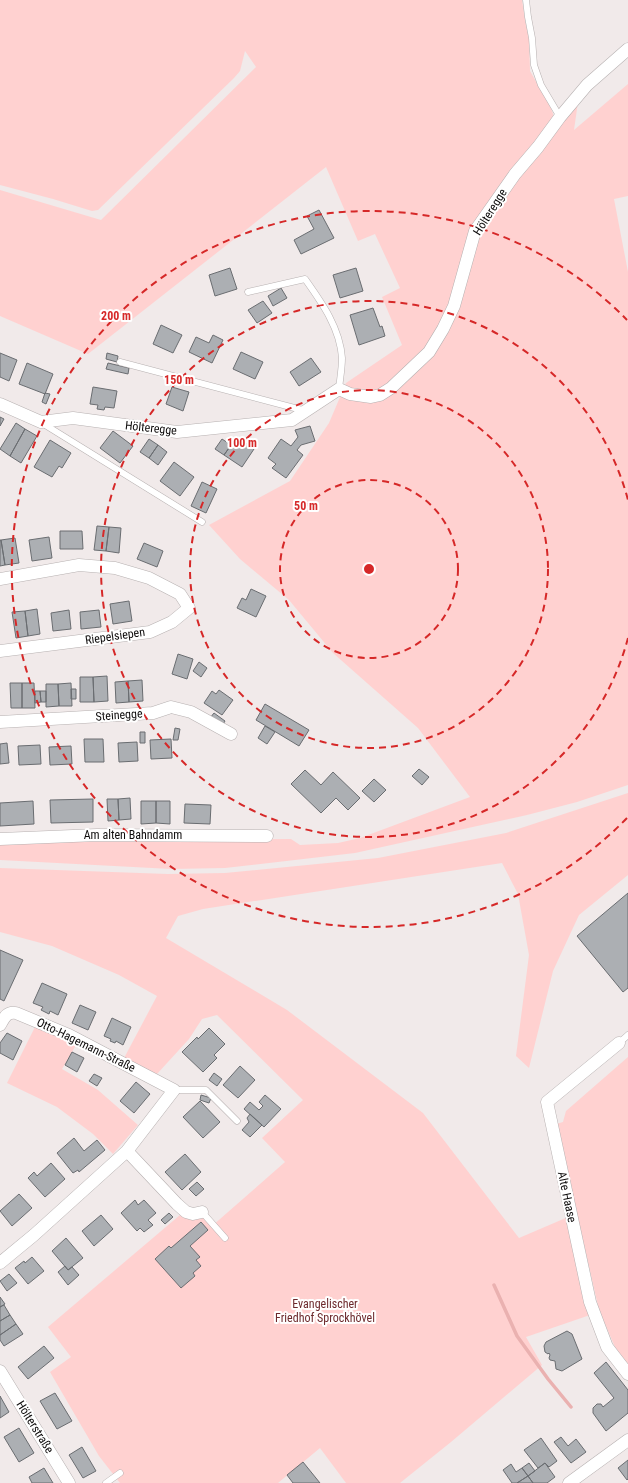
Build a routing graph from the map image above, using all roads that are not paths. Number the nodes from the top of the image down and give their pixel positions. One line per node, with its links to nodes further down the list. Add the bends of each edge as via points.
1 (526, 0): 3 (lane, via 534,65 541,85)
2 (628, 49): 3 (street, Hölteregge, via 587,86)
3 (560, 117): 6 (street, Hölteregge, via 515,174 476,231 454,306 429,352 380,395 371,397 350,394)
4 (248, 292): 6 (lane, via 305,279 326,309 337,333 342,358)
5 (120, 362): 8 (lane)
6 (339, 389): 8 (street, Hölteregge)
7 (0, 404): 9 (street)
8 (306, 411): 9 (street, Hölteregge, via 292,420 177,432 73,418)
9 (41, 422): 10 (lane)
10 (202, 522)
11 (0, 579): 12 (street, Riepelsiepen, via 79,565 115,568 149,578 180,594 189,608 172,622 150,632)
12 (0, 651)
13 (0, 722): 14 (street, Steinegge, via 153,713 171,707 191,712)
14 (231, 734)
15 (267, 836): 16 (street, Am alten Bahndamm, via 97,835)
16 (0, 839)
17 (0, 1025): 19 (street, Otto-Hagemann-Straße, via 6,1014 16,1013 69,1035)
18 (624, 1039): 26 (street, Alte Haase, via 547,1102 590,1302 607,1347)
19 (174, 1090): 20 (lane, Otto-Hagemann-Straße, via 206,1090); 21 (street)
20 (237, 1121)
21 (127, 1151): 22 (street, via 186,1212); 24 (street, via 34,1236)
22 (202, 1212): 23 (lane)
23 (225, 1238)
24 (0, 1263)
25 (0, 1371): 29 (street, Hölterstraße)
26 (628, 1374)
27 (628, 1440): 31 (street)
28 (120, 1473): 30 (lane)
29 (69, 1483)
30 (106, 1483)
31 (569, 1483)

